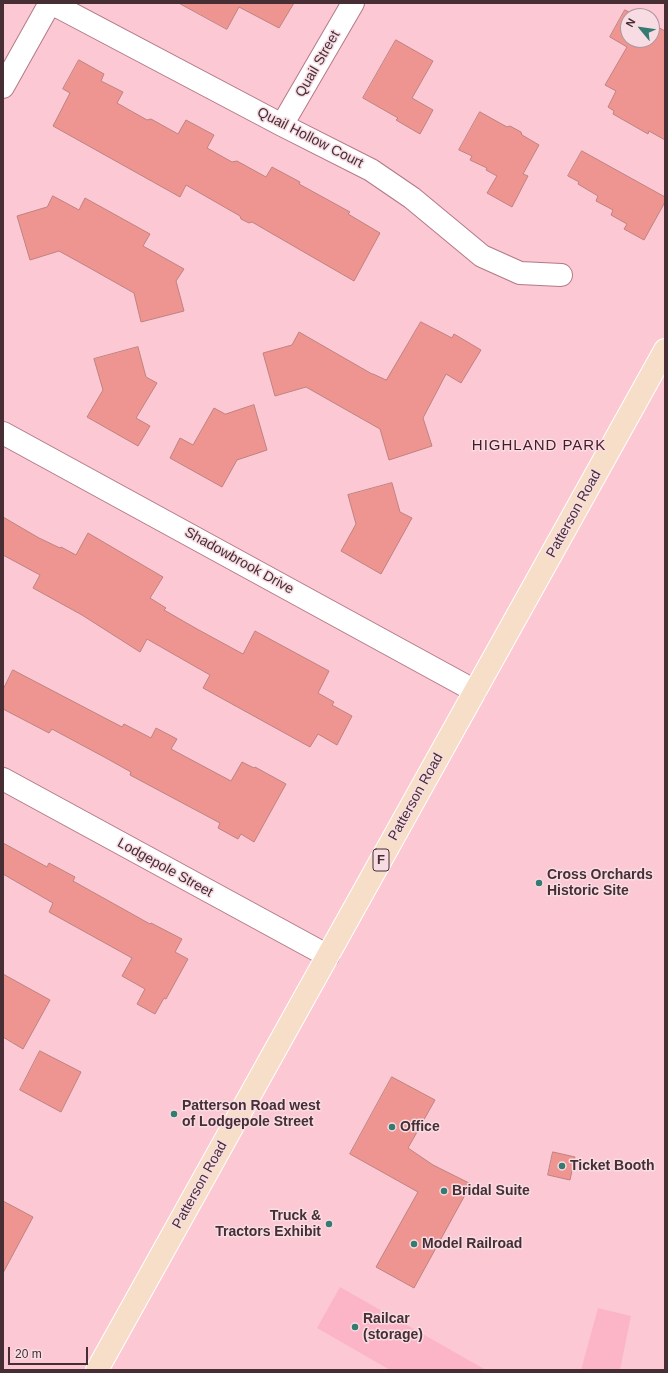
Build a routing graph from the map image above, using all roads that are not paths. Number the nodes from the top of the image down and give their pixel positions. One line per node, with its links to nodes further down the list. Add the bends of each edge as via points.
1 (51, 3): 3 (street); 4 (street, Quail Hollow Court)
2 (353, 3): 4 (street, Quail Street)
3 (3, 87)
4 (282, 125): 5 (street, Quail Hollow Court, via 371,170 412,198 482,256 520,273)
5 (561, 274)
6 (665, 350): 8 (main road, Patterson Road / F)
7 (3, 433): 8 (street, Shadowbrook Drive)
8 (475, 691): 10 (main road, Patterson Road / F)
9 (3, 780): 10 (street, Lodgepole Street)
10 (328, 956): 11 (main road, Patterson Road / F)
11 (97, 1370)

